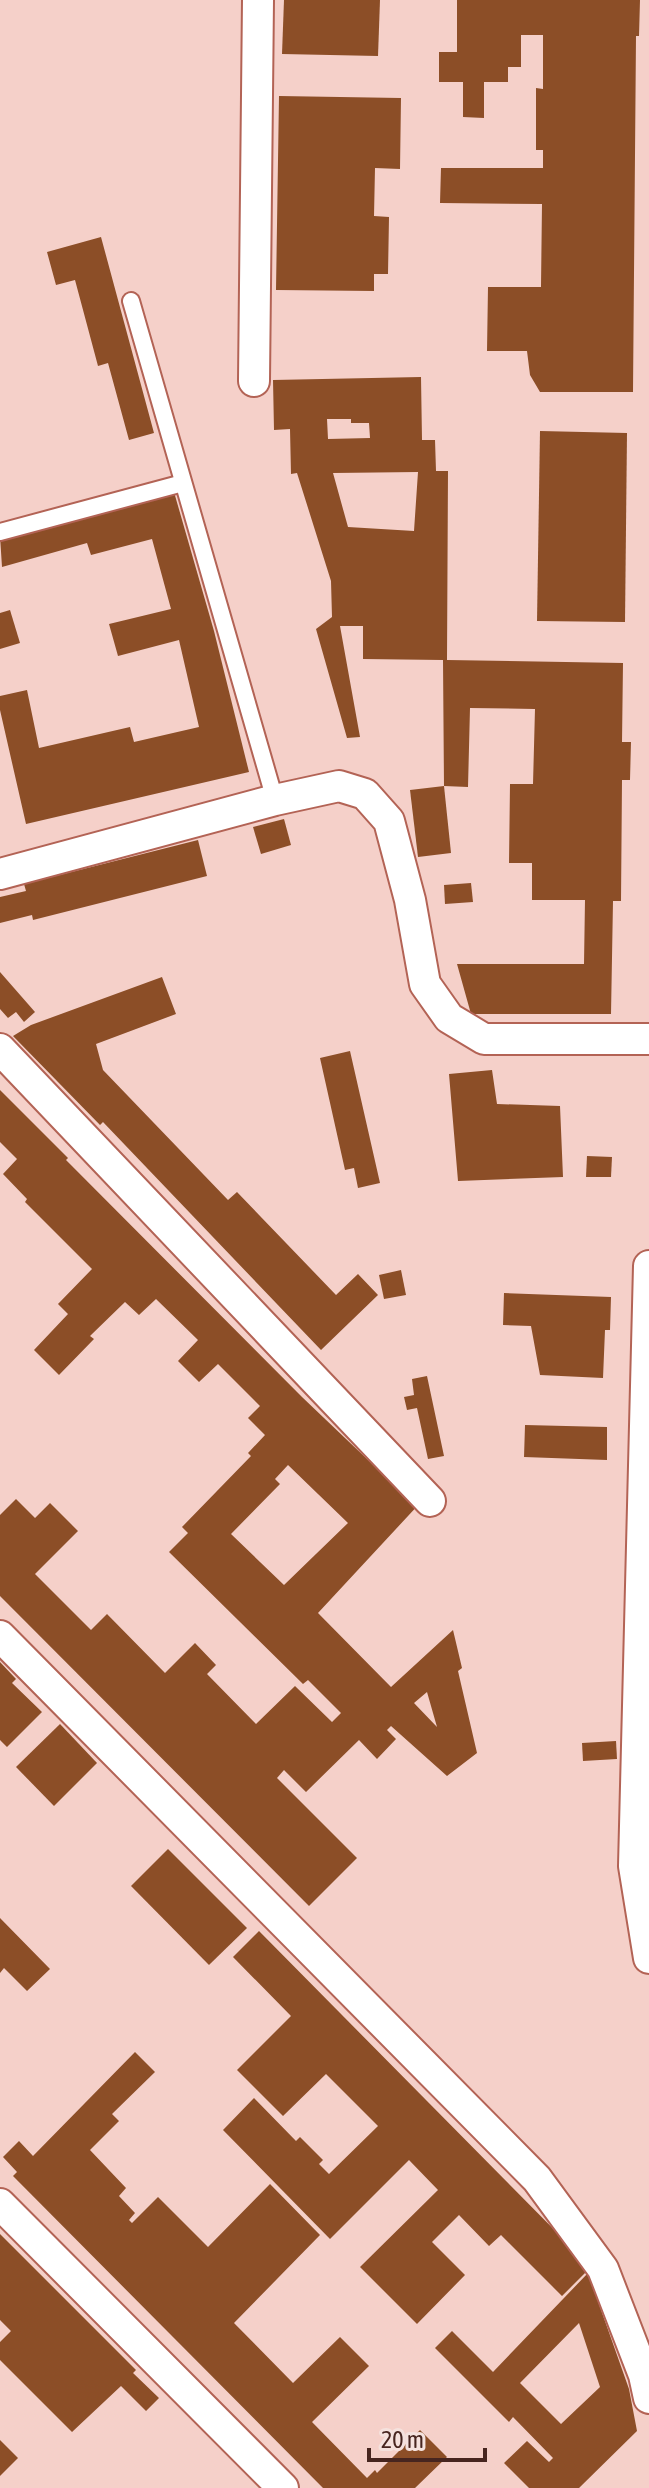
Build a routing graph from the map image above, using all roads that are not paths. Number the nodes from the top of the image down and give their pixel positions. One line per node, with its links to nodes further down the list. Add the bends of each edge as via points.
1 (258, 0): 3 (street)
2 (131, 301): 4 (lane)
3 (254, 381)
4 (183, 483): 5 (lane); 6 (lane)
5 (0, 532)
6 (275, 800): 7 (street); 8 (street, via 339,786 365,794 389,821 425,984 449,1018 484,1039)
7 (0, 874)
8 (649, 1039)
9 (0, 1049): 11 (street)
10 (649, 1266): 13 (street, via 634,1866)
11 (430, 1501)
12 (0, 1636): 15 (street, via 537,2179 603,2269)
13 (649, 1958)
14 (0, 2204): 16 (street)
15 (649, 2398)
16 (283, 2488)

